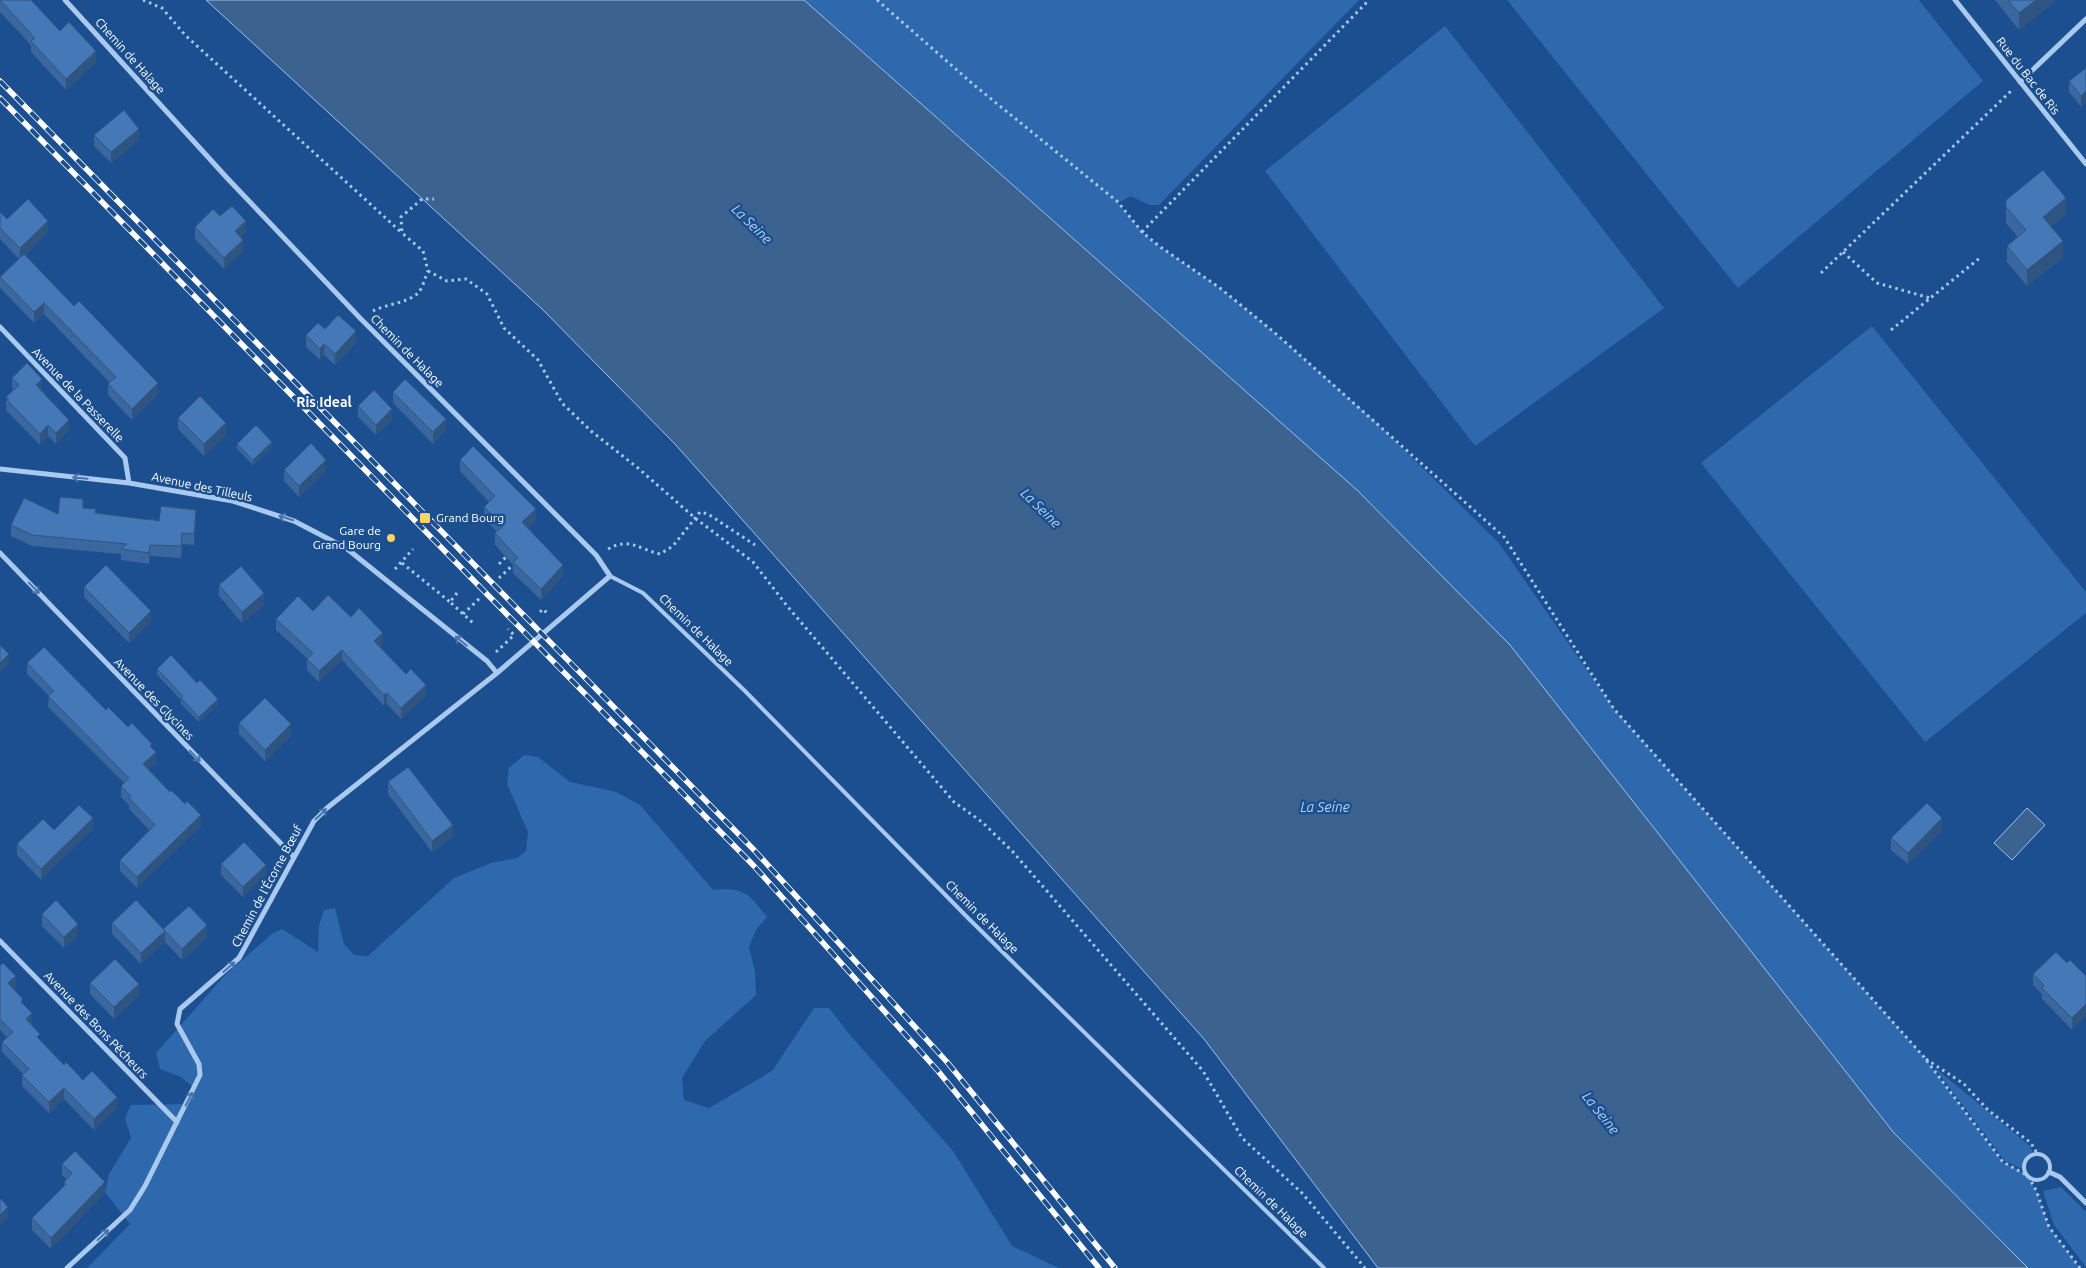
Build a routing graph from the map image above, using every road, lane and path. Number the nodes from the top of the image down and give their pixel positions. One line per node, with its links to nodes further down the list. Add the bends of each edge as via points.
1 (65, 0): 17 (street, Chemin de Halage)
2 (143, 0): 11 (path, via 162,8 185,35)
3 (877, 0): 10 (path, via 974,85 1118,202)
4 (1369, 0): 10 (path)
5 (1956, 0): 7 (street, Rue du Bac de Ris)
6 (2086, 19): 7 (street)
7 (2020, 82): 8 (street, Rue du Bac de Ris); 12 (path)
8 (2086, 164)
9 (434, 199): 11 (path, via 422,199 401,217)
10 (1142, 232): 42 (path, via 1220,288 1275,333 1504,537 1614,709)
11 (402, 233): 14 (path, via 423,250)
12 (1843, 252): 15 (path); 16 (path, via 1877,283)
13 (1981, 257): 16 (path)
14 (428, 271): 17 (path, via 418,292); 22 (path, via 447,281 466,279 487,294 504,328 538,360 562,403 590,431)
15 (1821, 272)
16 (1930, 298): 19 (path)
17 (360, 318): 27 (street, Chemin de Halage)
18 (0, 328): 21 (street, Avenue de la Passerelle, via 125,458)
19 (1891, 330)
20 (0, 469): 21 (street, Avenue des Tilleuls, one-way to 20)
21 (129, 483): 38 (street, Avenue des Tilleuls, one-way to 21, via 346,548 294,520 233,501)
22 (695, 518): 23 (path, via 700,512 708,514); 27 (path, via 673,546 660,554 618,543); 50 (path, via 753,562 954,802 982,822 1013,852 1203,1070 1242,1138 1302,1193)
23 (755, 545)
24 (413, 549): 34 (path, via 403,561)
25 (0, 553): 40 (street, Avenue des Glycines, one-way to 40)
26 (510, 553): 29 (path)
27 (596, 555): 30 (street, Chemin de Halage)
28 (517, 560): 31 (path)
29 (499, 564)
30 (610, 576): 39 (street, Chemin de l'Écorne Bœuf); 49 (lane, Chemin de Halage, via 643,593 745,691 969,919)
31 (499, 578)
32 (457, 593): 34 (path)
33 (480, 598): 35 (path)
34 (450, 602): 35 (path)
35 (464, 614): 36 (path)
36 (473, 623)
37 (508, 629): 38 (path, via 514,635)
38 (487, 661): 39 (street, Avenue des Tilleuls)
39 (497, 674): 40 (street, Chemin de l'Écorne Bœuf, one-way to 39, via 314,821 327,808)
40 (294, 857): 43 (street, Chemin de l'Écorne Bœuf, one-way to 40, via 200,1075 199,1064 177,1024 180,1009 239,958)
41 (0, 941): 43 (street, Avenue des Bons Pêcheurs)
42 (1924, 1057): 44 (path, via 1964,1084 1988,1110 2031,1143); 46 (path, via 2003,1162)
43 (177, 1122): 48 (street, Chemin de l'Écorne Bœuf, one-way to 43, via 130,1210)
44 (2038, 1154): 45 (lane, via 2049,1161); 46 (lane, via 2026,1161 2024,1167)
45 (2049, 1172): 46 (lane, via 2044,1179); 47 (street, via 2060,1177)
46 (2028, 1176): 51 (path, via 2049,1227)
47 (2086, 1204)
48 (67, 1268)
49 (1324, 1268)
50 (1365, 1268)
51 (2080, 1268)

